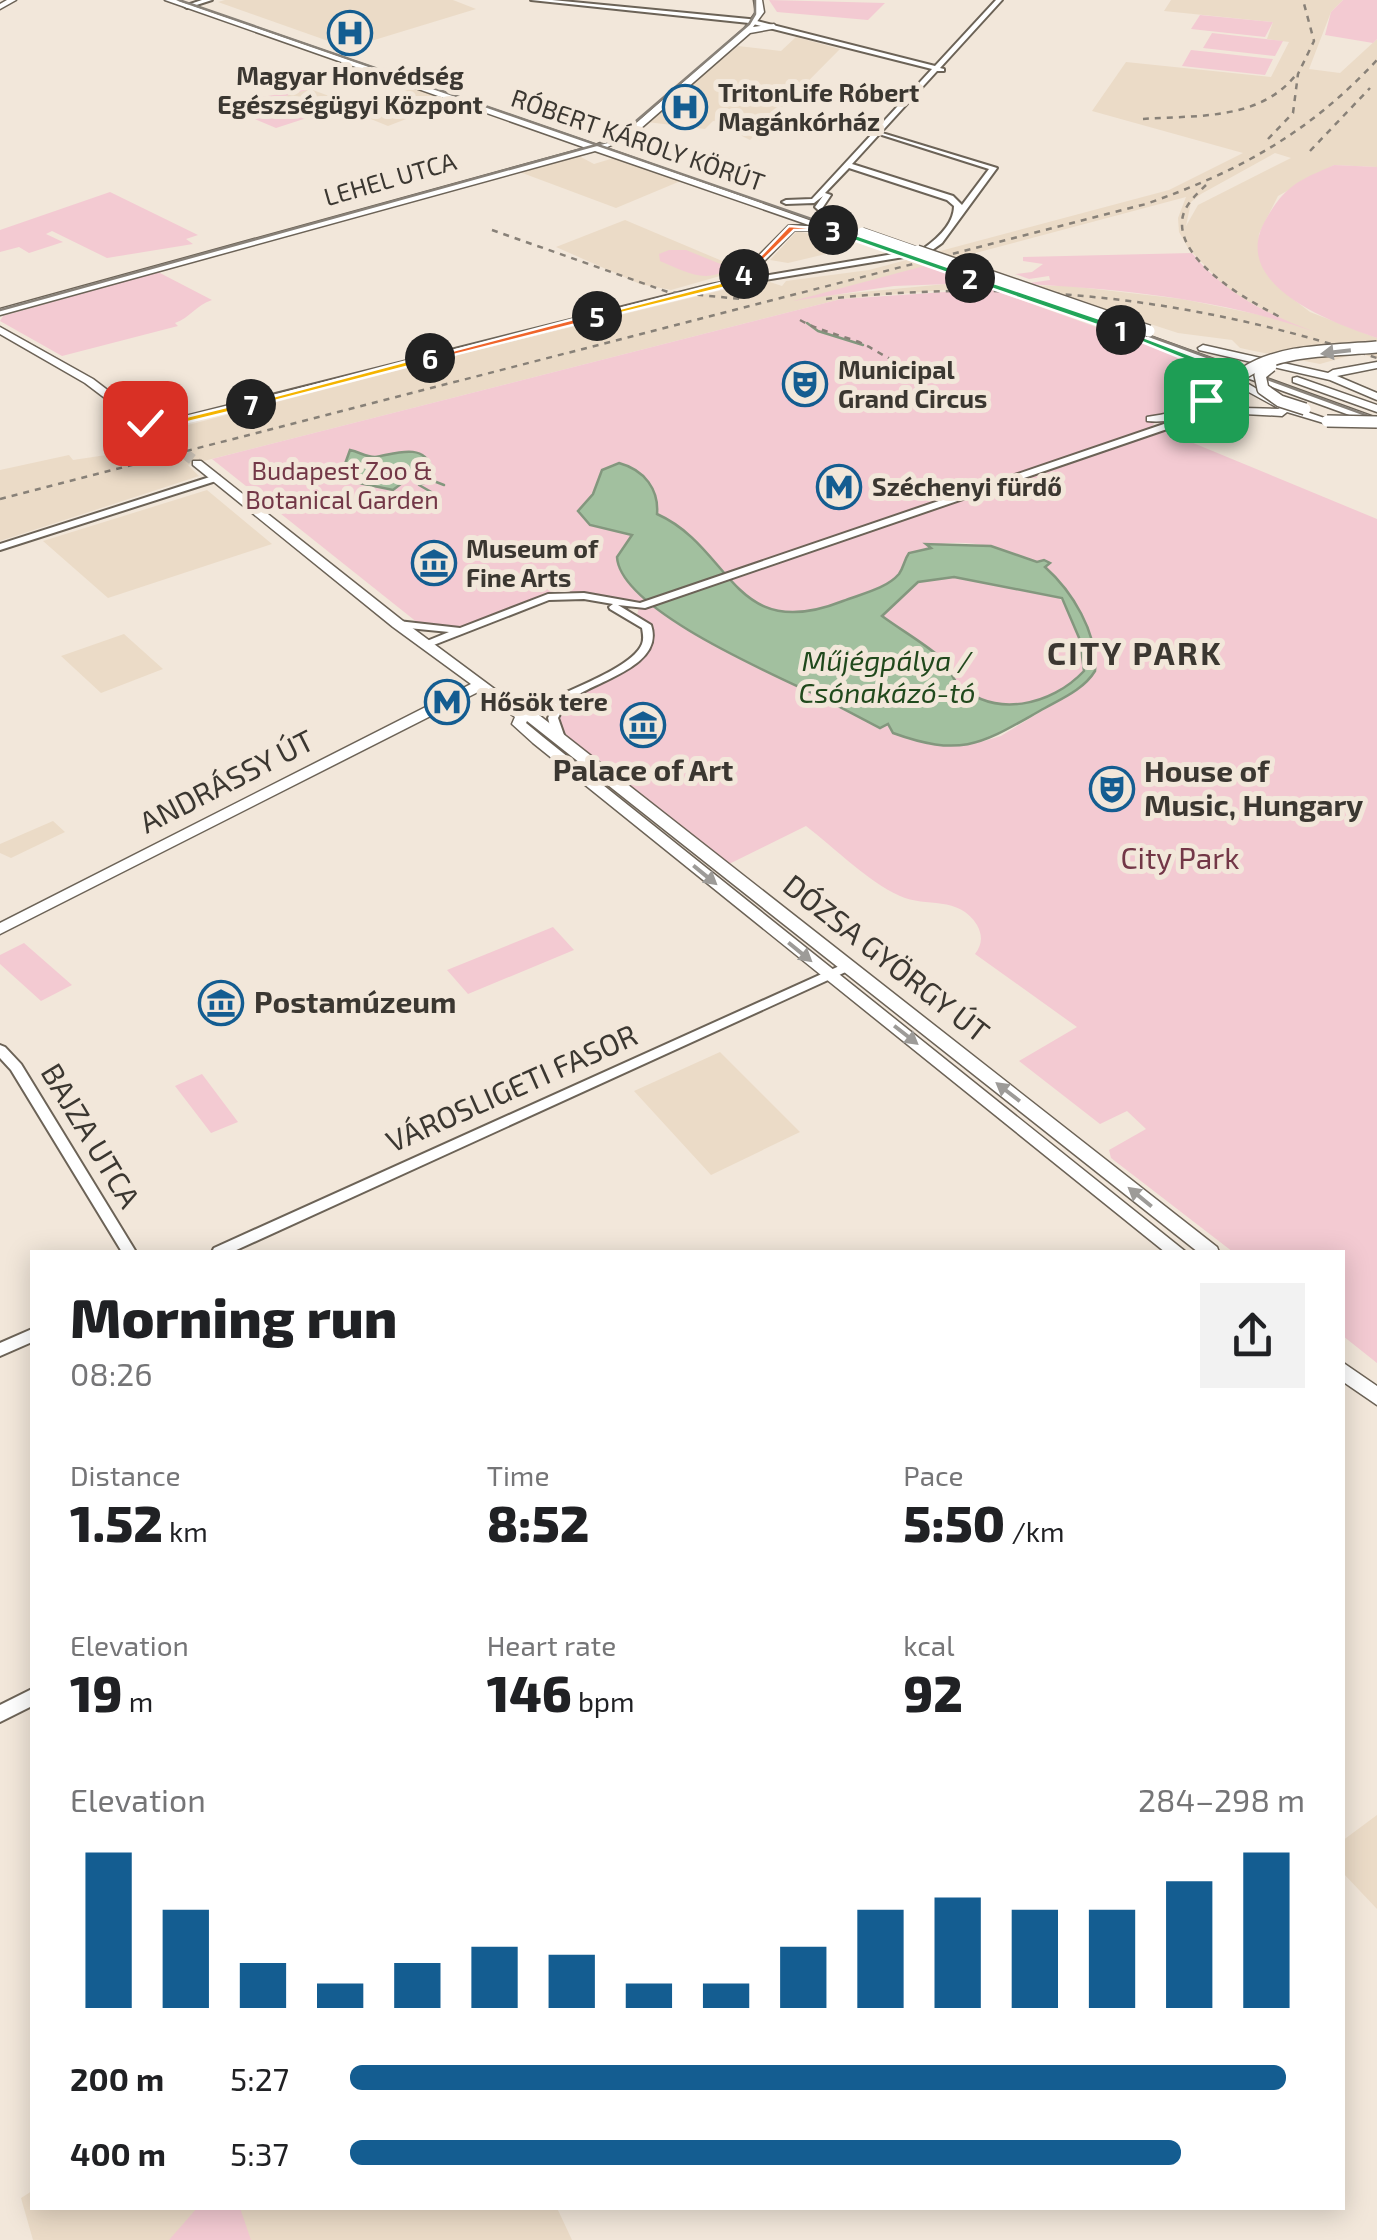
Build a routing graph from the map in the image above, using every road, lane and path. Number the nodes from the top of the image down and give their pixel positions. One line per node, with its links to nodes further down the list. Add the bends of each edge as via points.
1 (12, 0): 8 (main road)
2 (170, 0): 7 (main road, RÓBERT KÁROLY KÖRÚT)
3 (534, 0): 9 (street)
4 (747, 0): 9 (main road)
5 (758, 0): 9 (main road)
6 (1002, 0): 11 (street)
7 (198, 2): 14 (main road, RÓBERT KÁROLY KÖRÚT)
8 (1, 3)
9 (750, 21): 10 (main road); 10 (main road); 14 (main road, LEHEL UTCA, via 640,115); 15 (main road, LEHEL UTCA)
10 (774, 26): 11 (street)
11 (939, 70): 12 (street)
12 (917, 93): 13 (street); 16 (street)
13 (884, 134): 16 (street); 18 (street, via 993,168)
14 (595, 143): 15 (main road, LEHEL UTCA); 19 (main road, RÓBERT KÁROLY KÖRÚT); 27 (main road, LEHEL UTCA)
15 (613, 143): 19 (main road, RÓBERT KÁROLY KÖRÚT)
16 (851, 165): 17 (street); 19 (street, via 814,201); 21 (street, via 820,203)
17 (954, 200): 18 (street); 20 (street)
18 (970, 200): 20 (street)
19 (781, 206): 21 (main road, RÓBERT KÁROLY KÖRÚT); 22 (street)
20 (958, 215): 23 (street)
21 (830, 224): 22 (street); 23 (main road, RÓBERT KÁROLY KÖRÚT)
22 (792, 228): 24 (street)
23 (926, 257): 24 (street, via 798,272); 30 (main road, RÓBERT KÁROLY KÖRÚT, bridge)
24 (765, 267): 25 (street); 25 (street); 26 (street)
25 (748, 270): 26 (street)
26 (740, 281): 40 (street)
27 (0, 309)
28 (0, 330): 40 (main road, via 89,381)
29 (1377, 347): 31 (main road, one-way to 31, bridge)
30 (1184, 348): 32 (main road); 34 (main road); 35 (main road); 39 (main road)
31 (1295, 357): 36 (main road, bridge, via 1244,373); 39 (main road, bridge, via 1267,368 1259,380 1272,396)
32 (1205, 364): 37 (main road, via 1215,386 1206,400); 38 (main road, bridge, via 1262,397)
33 (1374, 368): 34 (main road); 35 (main road, via 1365,383)
34 (1308, 372): 35 (main road, via 1343,380)
35 (1376, 400)
36 (1204, 416): 38 (main road, via 1254,410); 48 (street)
37 (1152, 419)
38 (1327, 421): 39 (main road, bridge)
39 (1377, 425)
40 (151, 428): 41 (main road)
41 (171, 443)
42 (196, 463): 43 (main road, DÓZSA GYÖRGY ÚT)
43 (216, 478): 44 (street); 45 (main road, DÓZSA GYÖRGY ÚT)
44 (189, 487): 45 (street); 46 (street)
45 (230, 490): 50 (main road, DÓZSA GYÖRGY ÚT)
46 (0, 547)
47 (600, 600): 48 (street); 49 (street); 51 (street, via 541,599)
48 (643, 606): 49 (street, via 636,612)
49 (640, 620): 54 (street, via 649,634 644,650)
50 (398, 624): 51 (street); 52 (main road, DÓZSA GYÖRGY ÚT)
51 (466, 628): 52 (street)
52 (426, 646): 53 (main road, DÓZSA GYÖRGY ÚT)
53 (480, 685): 55 (main road, DÓZSA GYÖRGY ÚT); 57 (main road, ANDRÁSSY ÚT)
54 (567, 695): 55 (street); 56 (street, via 553,718)
55 (523, 716): 56 (main road, DÓZSA GYÖRGY ÚT); 58 (main road, DÓZSA GYÖRGY ÚT, one-way to 58, via 520,724)
56 (559, 738): 58 (main road, DÓZSA GYÖRGY ÚT)
57 (0, 929)
58 (837, 971): 61 (street, VÁROSLIGETI FASOR); 62 (main road, DÓZSA GYÖRGY ÚT, one-way to 62); 63 (main road, DÓZSA GYÖRGY ÚT, one-way to 58)
59 (0, 1050): 60 (street, BAJZA UTCA)
60 (127, 1250)
61 (223, 1250)
62 (1175, 1250)
63 (1207, 1250)
64 (30, 1337): 65 (street)
65 (0, 1350)
66 (1345, 1372): 67 (main road)
67 (1377, 1397)
68 (30, 1698): 69 (street)
69 (0, 1714)

